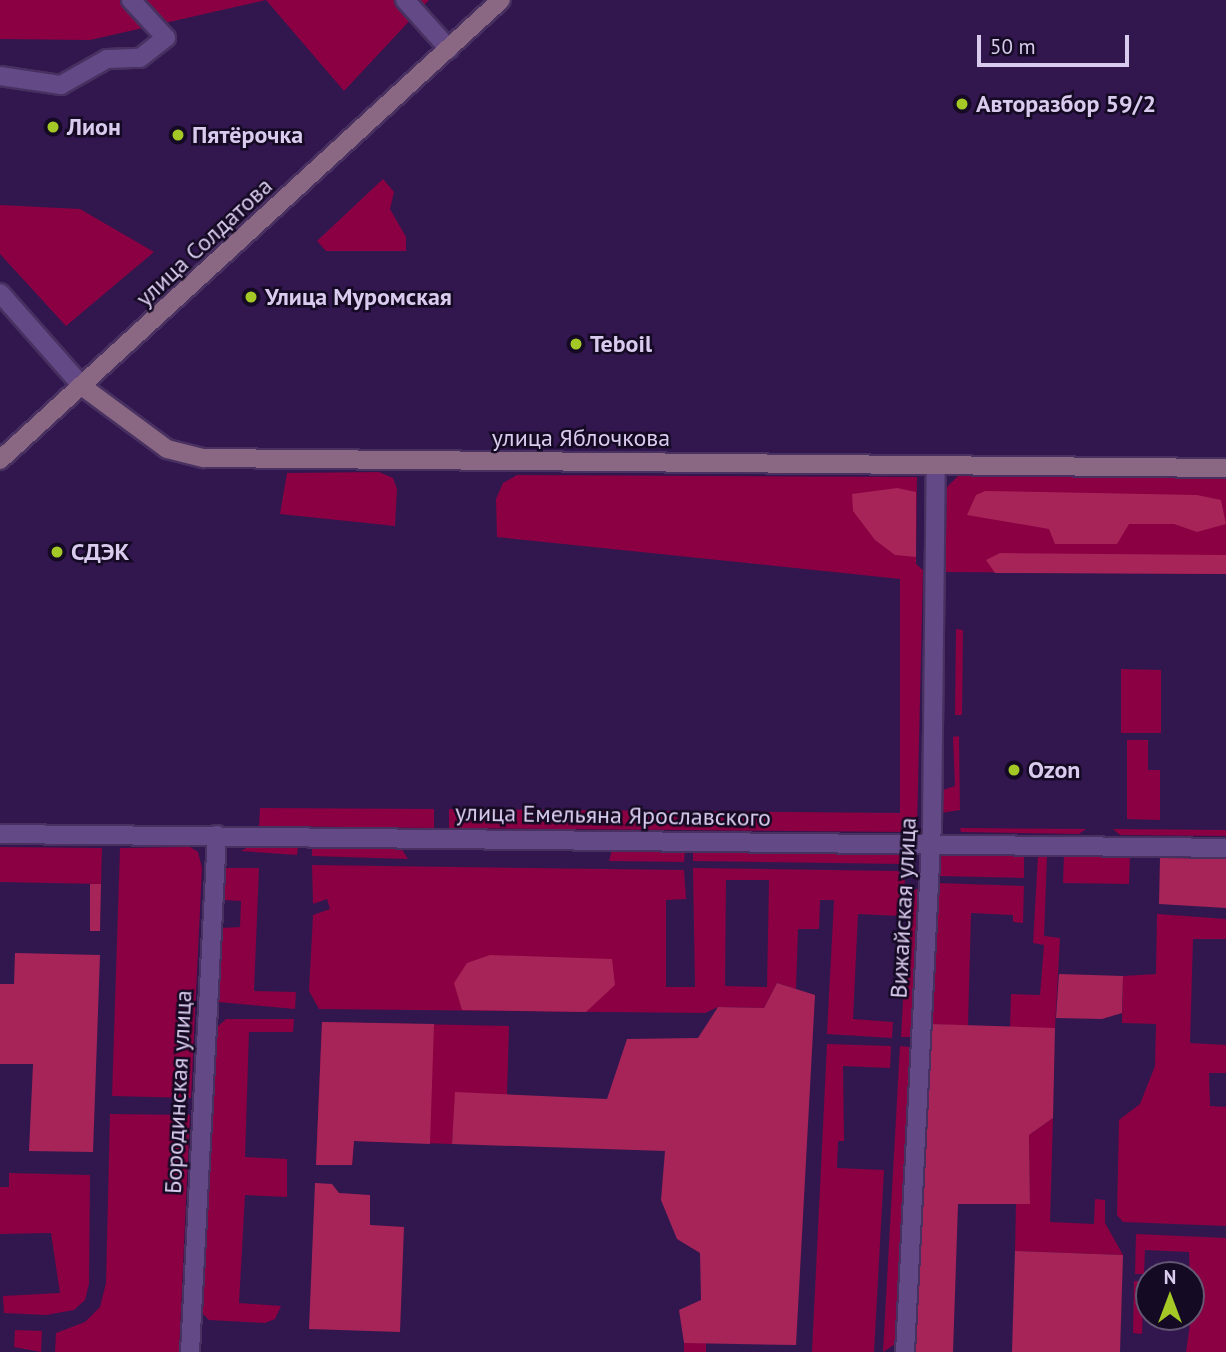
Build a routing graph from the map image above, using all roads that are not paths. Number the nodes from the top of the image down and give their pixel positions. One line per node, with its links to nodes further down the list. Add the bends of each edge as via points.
1 (131, 0): 5 (street, via 166,38 140,58 107,59 61,85)
2 (405, 0): 4 (street)
3 (500, 0): 4 (street, улица Солдатова)
4 (449, 49): 7 (street, улица Солдатова)
5 (0, 76)
6 (0, 293): 7 (street, улица Яблочкова)
7 (83, 387): 8 (street, улица Солдатова); 9 (street, улица Яблочкова, via 167,449 204,458)
8 (0, 460)
9 (936, 466): 10 (street, улица Яблочкова); 13 (street, Вижайская улица)
10 (1226, 468)
11 (0, 834): 12 (street, улица Емельяна Ярославского)
12 (217, 835): 13 (street, улица Емельяна Ярославского); 15 (street, Бородинская улица)
13 (931, 843): 14 (street, улица Емельяна Ярославского); 16 (street, Вижайская улица)
14 (1226, 848)
15 (190, 1352)
16 (905, 1352)

